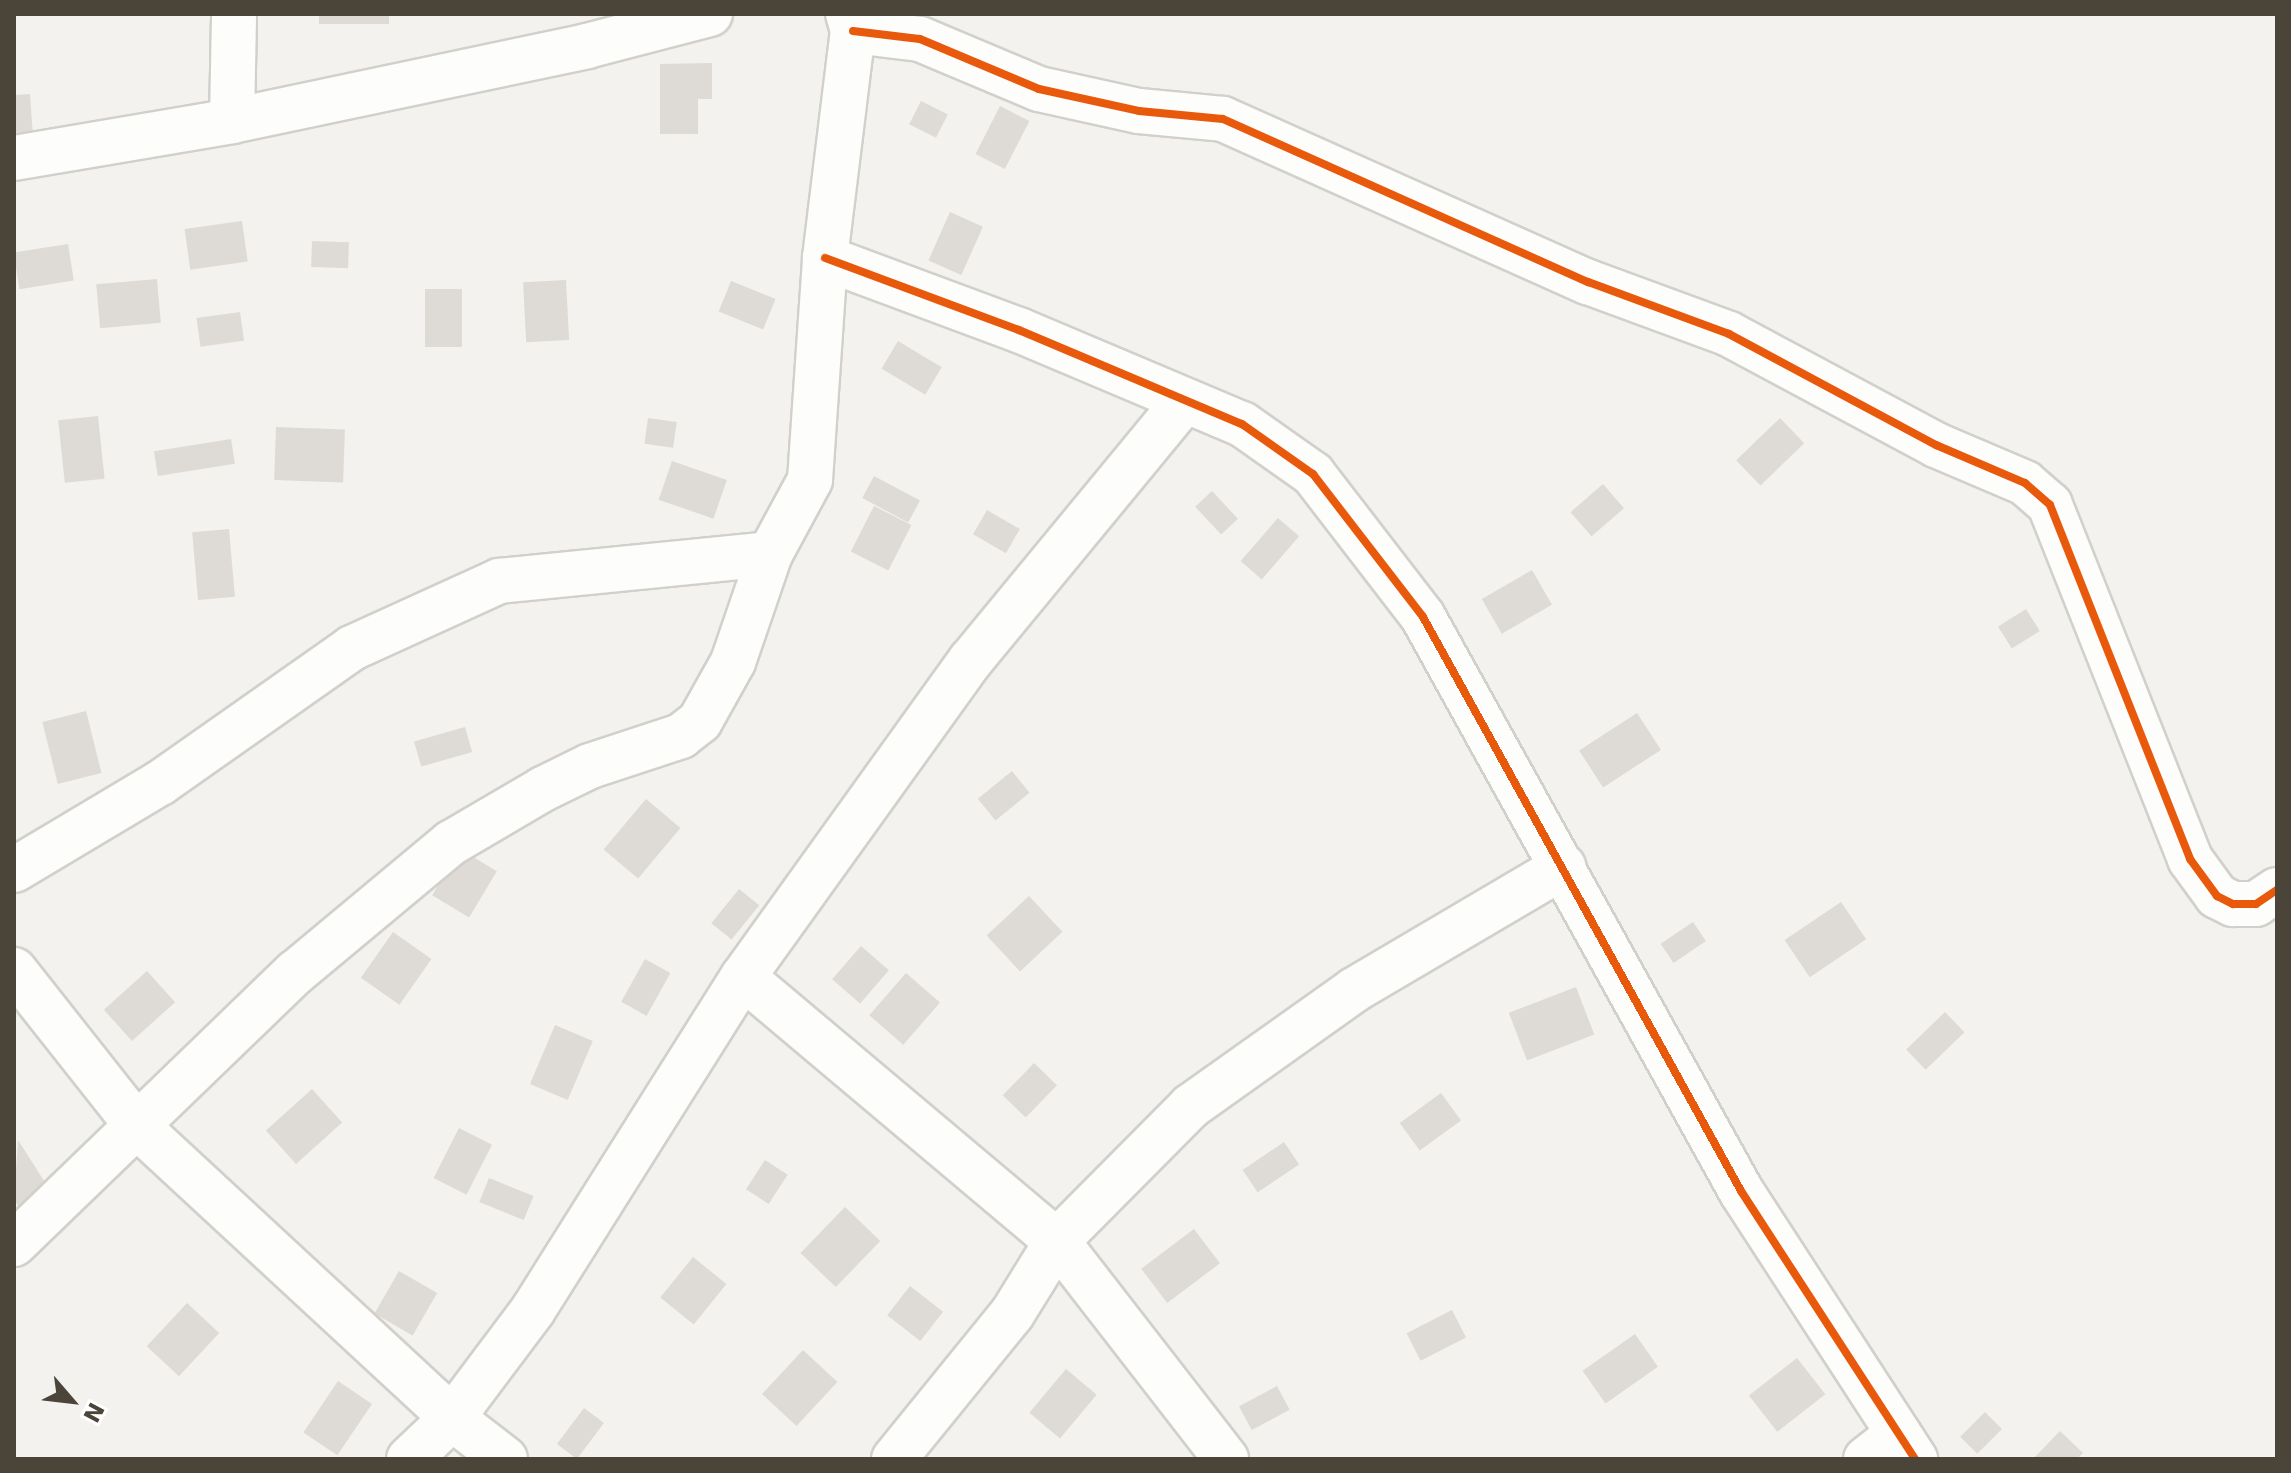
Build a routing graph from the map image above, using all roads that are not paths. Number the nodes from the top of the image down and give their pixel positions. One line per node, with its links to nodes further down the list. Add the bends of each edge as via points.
1 (234, 14): 4 (street)
2 (710, 14): 4 (street, via 587,46)
3 (850, 23): 6 (street); 11 (street, via 920,39 1039,89 1139,111 1223,119 1588,282 1729,334 1936,445 2025,483 2050,505 2190,859 2217,896 2233,904 2256,904)
4 (232, 121): 5 (street)
5 (14, 158)
6 (825, 258): 7 (street, via 1019,330); 8 (street, via 810,480)
7 (1183, 403): 9 (street, via 1242,424 1313,474 1423,617); 13 (street, via 971,660)
8 (770, 554): 10 (street, via 499,581 352,648 160,783); 14 (street, via 733,662 700,721 681,736 590,766 543,789 451,843 296,972)
9 (1563, 867): 15 (street, via 1354,990 1191,1106); 18 (street, via 1741,1191)
10 (14, 870)
11 (2277, 890)
12 (14, 970): 14 (street)
13 (743, 977): 15 (street); 17 (street, via 533,1310)
14 (137, 1126): 16 (street); 17 (street)
15 (1057, 1241): 21 (street, via 1012,1314); 22 (street)
16 (14, 1244)
17 (452, 1418): 19 (street); 20 (street)
18 (1893, 1451)
19 (409, 1459)
20 (505, 1459)
21 (894, 1459)
22 (1226, 1459)

